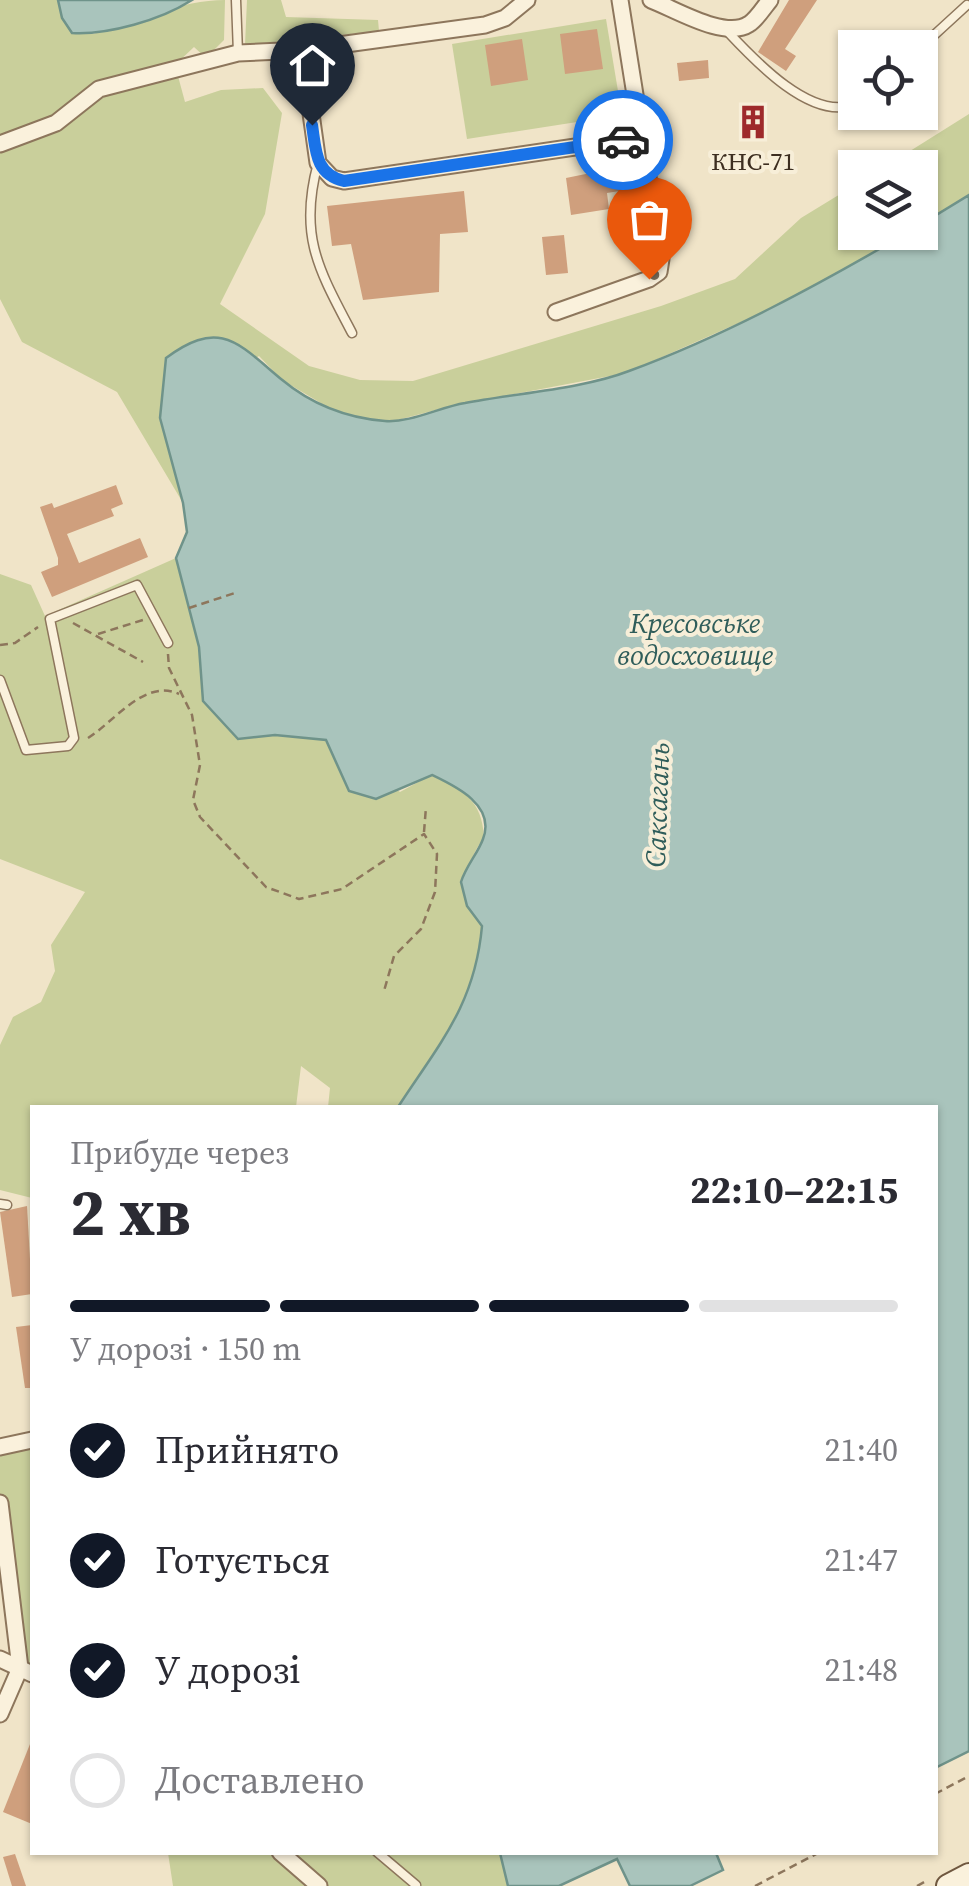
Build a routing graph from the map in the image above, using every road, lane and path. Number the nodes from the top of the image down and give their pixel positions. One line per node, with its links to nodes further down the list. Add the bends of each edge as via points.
1 (236, 0): 10 (lane)
2 (527, 0): 9 (street, via 486,25)
3 (620, 0): 12 (street)
4 (651, 0): 7 (street)
5 (770, 0): 7 (street, via 750,24)
6 (968, 5): 8 (lane)
7 (724, 28): 11 (lane, via 764,70 823,108)
8 (938, 32)
9 (302, 50): 10 (street); 14 (street)
10 (238, 53): 13 (street, via 99,90 56,123)
11 (838, 110)
12 (643, 137): 14 (street, via 358,181 332,178); 15 (street, via 662,258 658,272)
13 (0, 144)
14 (318, 163): 16 (lane, via 308,224 315,264)
15 (556, 312)
16 (352, 333)
17 (238, 592): 18 (path)
18 (190, 608)
19 (155, 616): 20 (lane, via 137,585); 21 (path); 22 (lane)
20 (54, 619): 21 (path); 23 (path); 27 (lane)
21 (97, 634): 24 (path)
22 (168, 642): 26 (path, via 168,668)
23 (0, 646)
24 (143, 662)
25 (0, 680): 27 (lane, via 26,750)
26 (180, 694): 27 (path, via 167,689 141,698); 29 (path, via 198,748 193,800 200,816 266,887 299,899 342,890)
27 (73, 744)
28 (426, 807): 29 (path)
29 (424, 834): 30 (path, via 436,854 435,892 421,929 394,956)
30 (384, 991)
31 (30, 1440): 32 (street)
32 (0, 1447)
33 (0, 1502): 35 (street)
34 (0, 1660): 35 (street)
35 (26, 1671): 36 (street)
36 (0, 1714)
37 (969, 1776): 38 (path)
38 (938, 1792)
39 (283, 1855): 44 (street)
40 (381, 1855): 43 (lane)
41 (814, 1855): 45 (path)
42 (969, 1875): 46 (main road)
43 (416, 1885)
44 (318, 1886)
45 (754, 1886)
46 (948, 1886)

